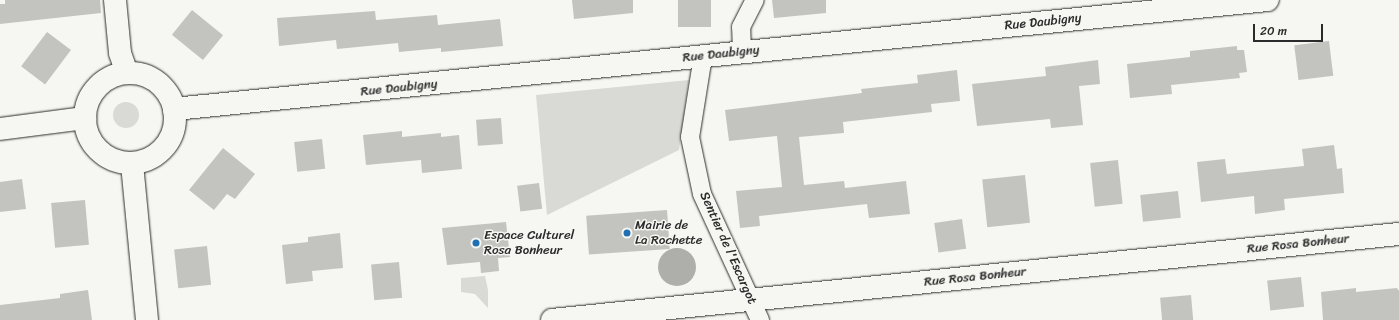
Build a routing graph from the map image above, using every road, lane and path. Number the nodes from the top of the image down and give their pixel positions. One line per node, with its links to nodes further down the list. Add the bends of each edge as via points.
1 (115, 0): 6 (street, via 120,53)
2 (755, 0): 4 (street, via 742,27)
3 (1268, 0): 4 (street, Rue Daubigny)
4 (742, 52): 5 (street, Rue Daubigny)
5 (702, 56): 7 (street, Rue Daubigny); 12 (street, Sentier de l'Escargot, via 690,137 702,194)
6 (126, 74): 7 (street, via 152,79 166,92); 8 (street, via 113,76 92,93)
7 (174, 109): 10 (street, via 174,125 170,140 160,152 147,160)
8 (85, 118): 9 (street); 10 (street, via 87,133 94,146 111,159)
9 (0, 128)
10 (132, 164): 13 (street)
11 (1399, 234): 12 (street, Rue Rosa Bonheur)
12 (751, 300): 14 (street, Rue Rosa Bonheur); 15 (street, Sentier de l'Escargot)
13 (147, 320)
14 (552, 320)
15 (760, 320)

